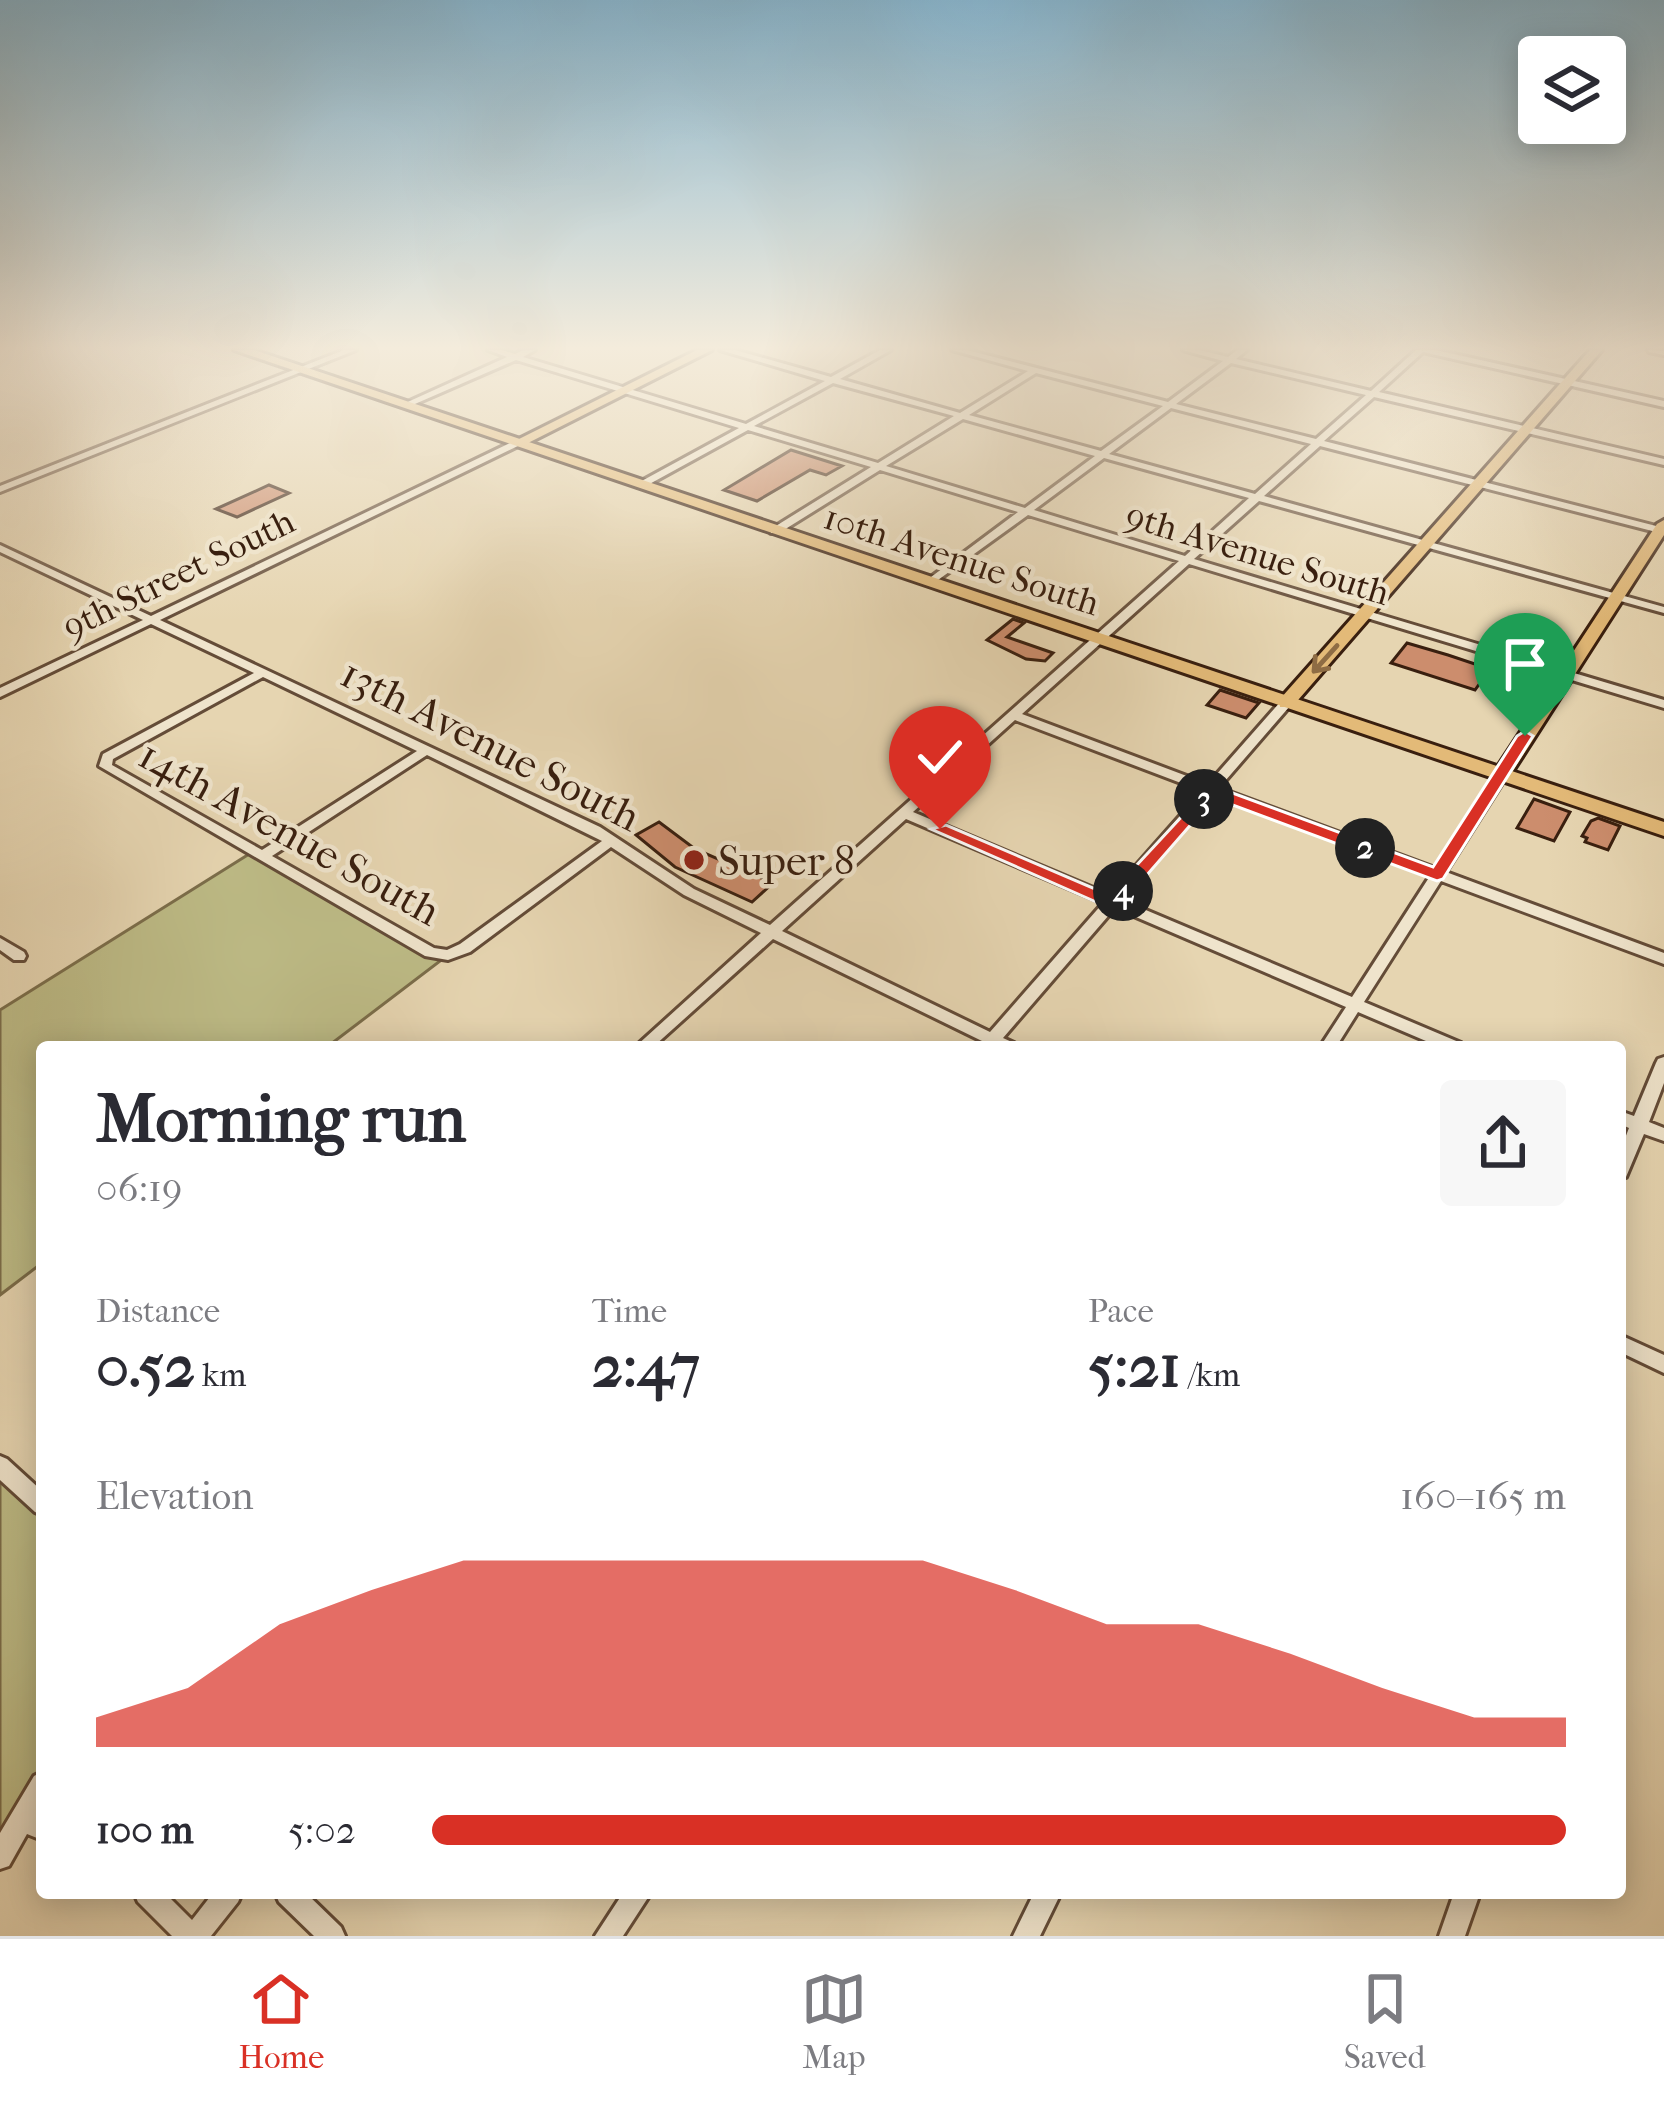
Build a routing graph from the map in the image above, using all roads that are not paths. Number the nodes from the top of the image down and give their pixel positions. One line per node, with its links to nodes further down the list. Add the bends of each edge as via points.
1 (123, 440): 19 (street)
2 (524, 440): 31 (street, 9th Street South)
3 (525, 440): 17 (highway, 10th Avenue South)
4 (724, 440): 17 (street)
5 (792, 440): 16 (street, 9th Avenue South)
6 (923, 440): 16 (street)
7 (1049, 440): 14 (street)
8 (1122, 440): 14 (street)
9 (1309, 440): 13 (street)
10 (1322, 440): 13 (street)
11 (1519, 440): 18 (main road)
12 (1572, 440): 15 (street)
13 (1319, 443): 18 (street); 20 (street)
14 (1102, 455): 20 (street); 21 (street)
15 (1664, 462)
16 (880, 467): 21 (street, 9th Avenue South); 22 (street)
17 (648, 482): 22 (highway, 10th Avenue South)
18 (1480, 484): 23 (street); 24 (main road)
19 (0, 489)
20 (1258, 497): 24 (street); 26 (street)
21 (1025, 511): 26 (street, 9th Avenue South); 27 (street)
22 (783, 527): 27 (highway, 10th Avenue South)
23 (1663, 528): 28 (main road)
24 (1426, 544): 28 (street); 30 (main road)
25 (0, 548): 31 (street, 13th Avenue South)
26 (1186, 560): 30 (street, 9th Avenue South); 32 (street)
27 (936, 578): 32 (highway, 10th Avenue South)
28 (1615, 596): 29 (street); 34 (main road)
29 (1664, 610)
30 (1365, 614): 34 (street, 9th Avenue South); 36 (main road, one-way to 36)
31 (151, 620): 33 (street, 13th Avenue South); 35 (street, 9th Street South)
32 (1103, 634): 36 (highway, 10th Avenue South); 38 (street)
33 (264, 672): 39 (street, 13th Avenue South); 46 (street, 14th Avenue South, via 104,762)
34 (1566, 674): 37 (street, 9th Avenue South); 40 (main road)
35 (0, 693)
36 (1291, 697): 40 (highway, 10th Avenue South); 41 (street)
37 (1664, 704)
38 (1012, 715): 41 (street); 43 (street)
39 (427, 749): 45 (street, 13th Avenue South); 46 (street)
40 (1505, 768): 42 (highway, 10th Avenue South); 44 (highway, 10th Avenue South); 47 (street)
41 (1211, 790): 47 (street); 48 (street)
42 (1664, 812)
43 (903, 813): 48 (street); 49 (street)
44 (1664, 829)
45 (612, 840): 46 (street, 14th Avenue South, via 448,955); 49 (street, 13th Avenue South, via 689,892)
46 (262, 856)
47 (1437, 875): 52 (street); 53 (street)
48 (1112, 903): 53 (street); 56 (street)
49 (772, 932): 54 (street); 55 (street, 13th Avenue South)
50 (0, 943): 51 (street)
51 (19, 956)
52 (1664, 959)
53 (1355, 1005): 57 (street); 58 (street)
54 (650, 1041)
55 (990, 1041)
56 (998, 1041)
57 (1332, 1041)
58 (1441, 1041)
59 (1664, 1063): 61 (street)
60 (1626, 1119): 61 (street)
61 (1638, 1124): 62 (street); 63 (street)
62 (1664, 1135)
63 (1626, 1156)
64 (1626, 1346): 65 (street)
65 (1664, 1364)
66 (0, 1466): 67 (street)
67 (36, 1499)
68 (33, 1825): 69 (street)
69 (0, 1857)
70 (153, 1899): 76 (street)
71 (224, 1899): 76 (street)
72 (293, 1899): 77 (street)
73 (634, 1899): 78 (street)
74 (1045, 1899): 79 (street)
75 (1464, 1899): 80 (street)
76 (193, 1936)
77 (332, 1936)
78 (608, 1936)
79 (1026, 1936)
80 (1452, 1936)

